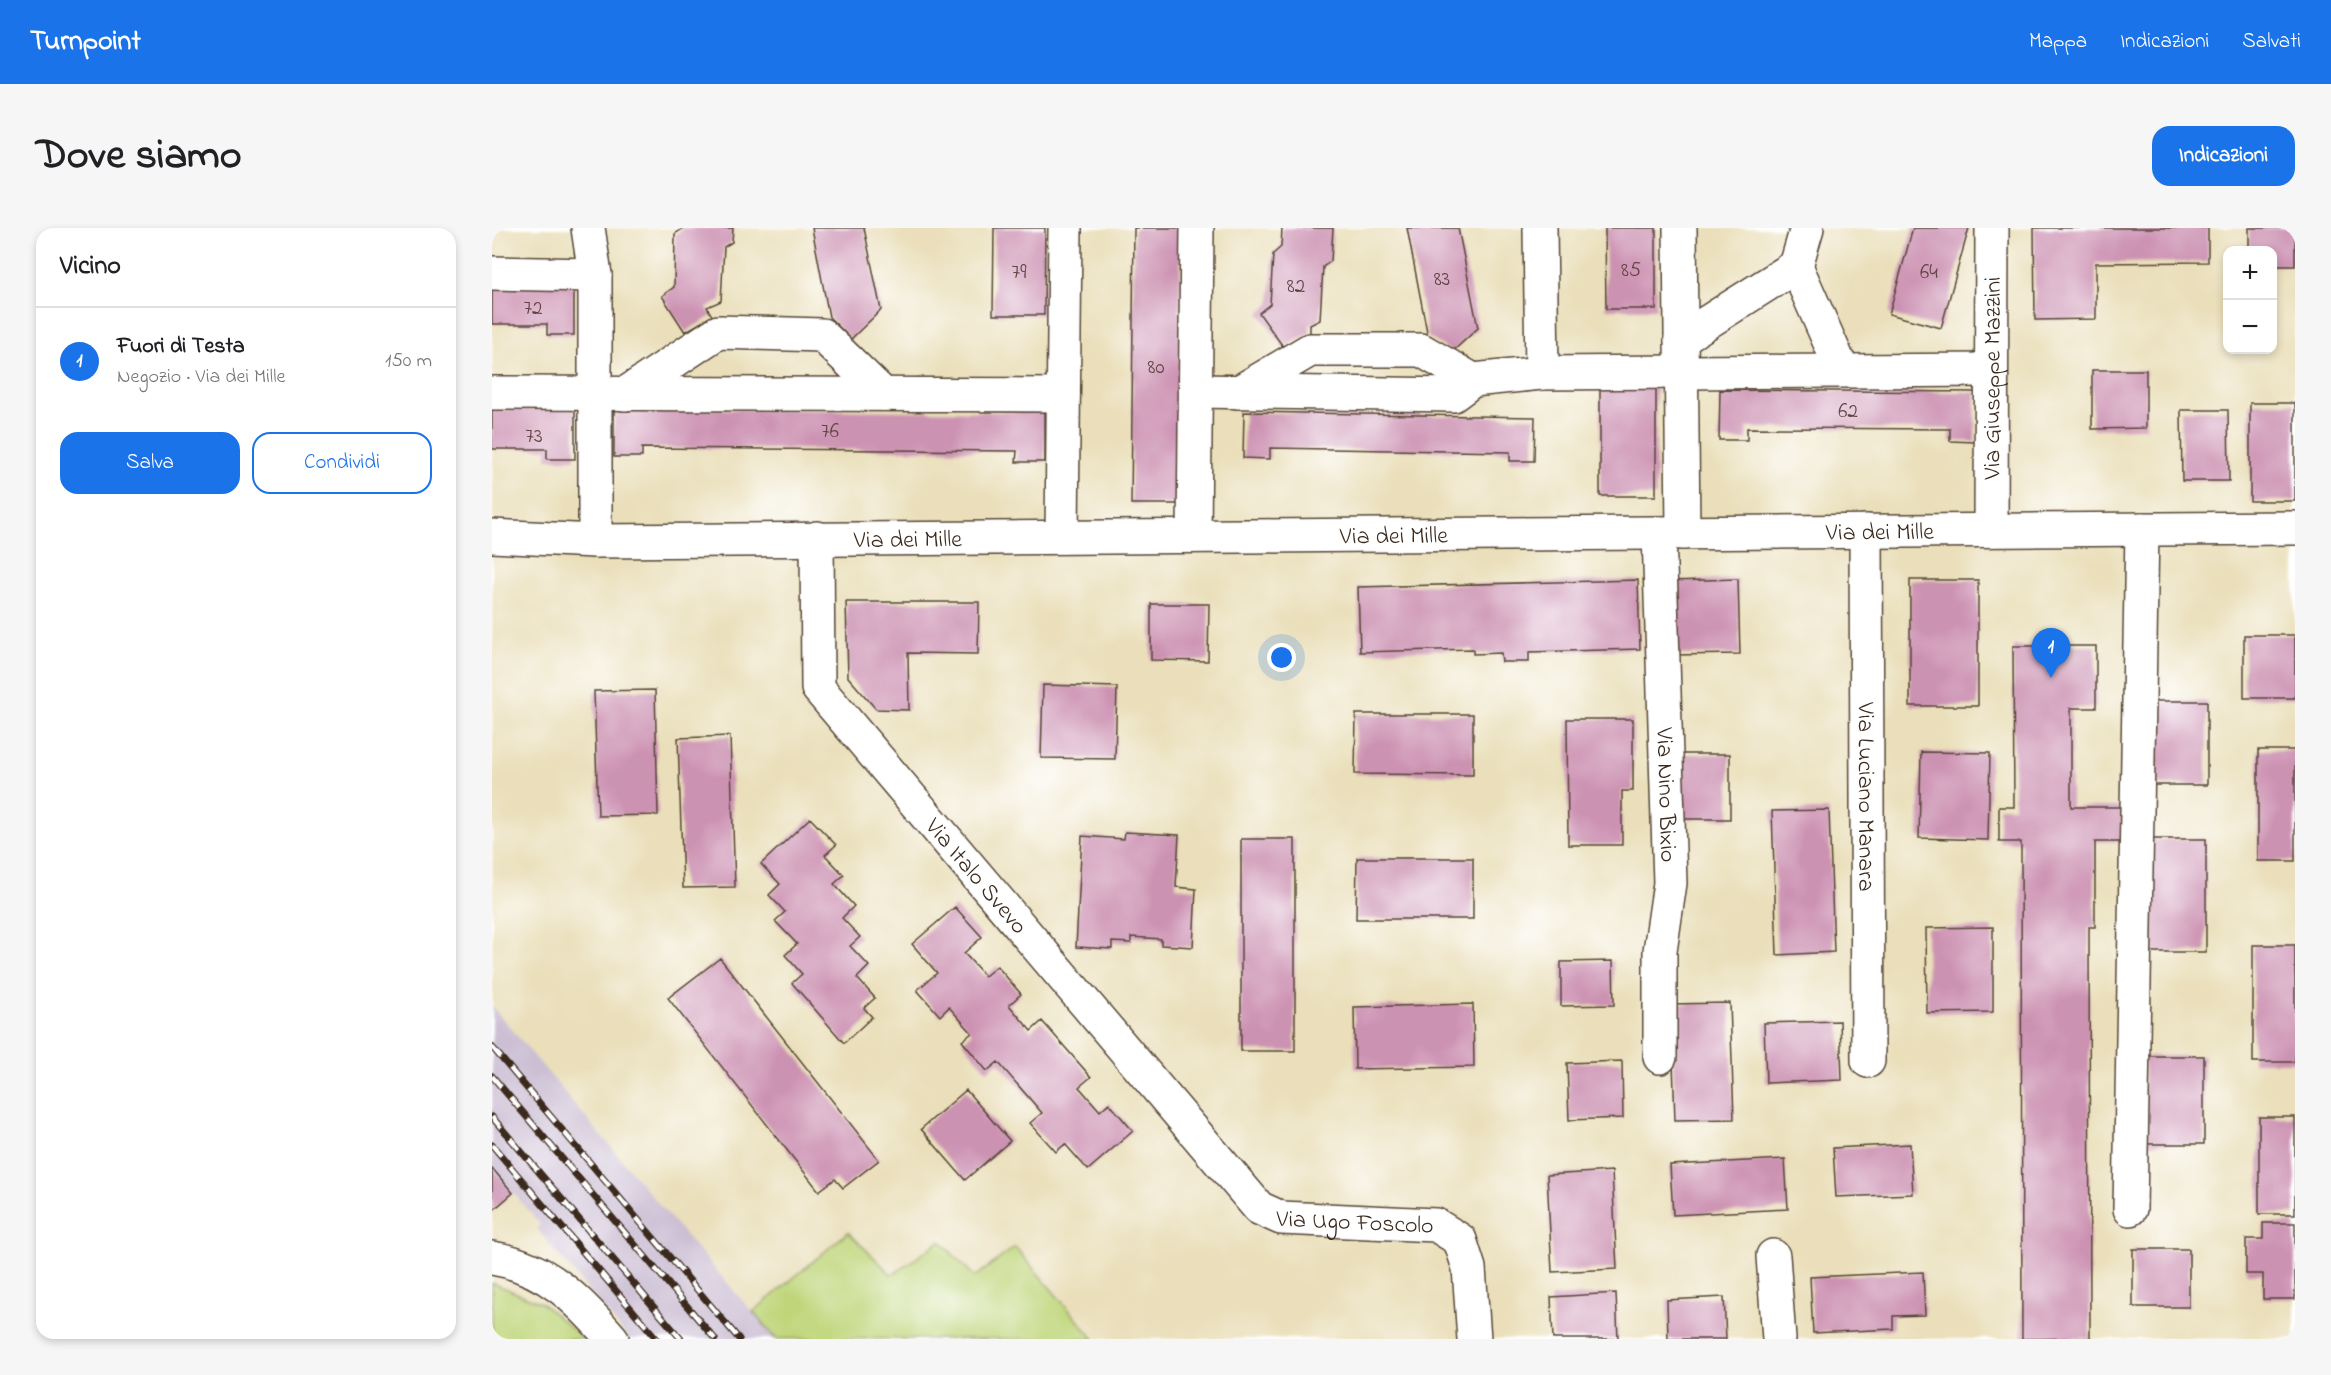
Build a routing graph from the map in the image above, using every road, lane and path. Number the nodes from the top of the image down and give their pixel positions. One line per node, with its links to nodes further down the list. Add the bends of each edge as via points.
1 (588, 228): 10 (street)
2 (1065, 228): 21 (street)
3 (1197, 228): 16 (street)
4 (1540, 228): 14 (street)
5 (1680, 228): 11 (street, Via Nino Bixio)
6 (1807, 228): 8 (street)
7 (1992, 228): 13 (street, Via Giuseppe Mazzini)
8 (1796, 266): 11 (street); 12 (street)
9 (492, 273): 10 (street)
10 (595, 275): 19 (street)
11 (1681, 354): 12 (street); 14 (street); 26 (street, Via Nino Bixio)
12 (1842, 370): 13 (street)
13 (1991, 370): 25 (street, Via Giuseppe Mazzini)
14 (1542, 373): 15 (street)
15 (1473, 380): 17 (street, via 1453,395); 17 (street, via 1420,350 1310,350)
16 (1196, 391): 17 (street); 27 (street)
17 (1239, 392)
18 (492, 393): 19 (street)
19 (610, 394): 20 (street); 20 (street, via 718,332 822,335); 31 (street)
20 (883, 394): 21 (street)
21 (1063, 395): 29 (street)
22 (2295, 528): 23 (street, Via dei Mille)
23 (2142, 529): 25 (street, Via dei Mille); 35 (street)
24 (1866, 531): 25 (street, Via dei Mille); 26 (street, Via dei Mille); 33 (street, Via Luciano Manara)
25 (1991, 531)
26 (1671, 533): 27 (street, Via dei Mille); 32 (street, Via Nino Bixio, via 1670,883 1660,951)
27 (1194, 536): 29 (street, Via dei Mille)
28 (492, 537): 31 (street, Via dei Mille)
29 (1062, 537): 30 (street, Via dei Mille)
30 (817, 538): 31 (street, Via dei Mille); 34 (street, Via Italo Svevo, via 818,688)
31 (595, 541)
32 (1660, 1057)
33 (1868, 1061)
34 (1233, 1177): 39 (street, Via Ugo Foscolo, via 1259,1208 1281,1218 1436,1225 1460,1240 1469,1268)
35 (2130, 1209)
36 (1773, 1256): 40 (street)
37 (492, 1258): 38 (street, via 509,1260 549,1277 582,1304)
38 (612, 1339)
39 (1474, 1339)
40 (1779, 1339)

